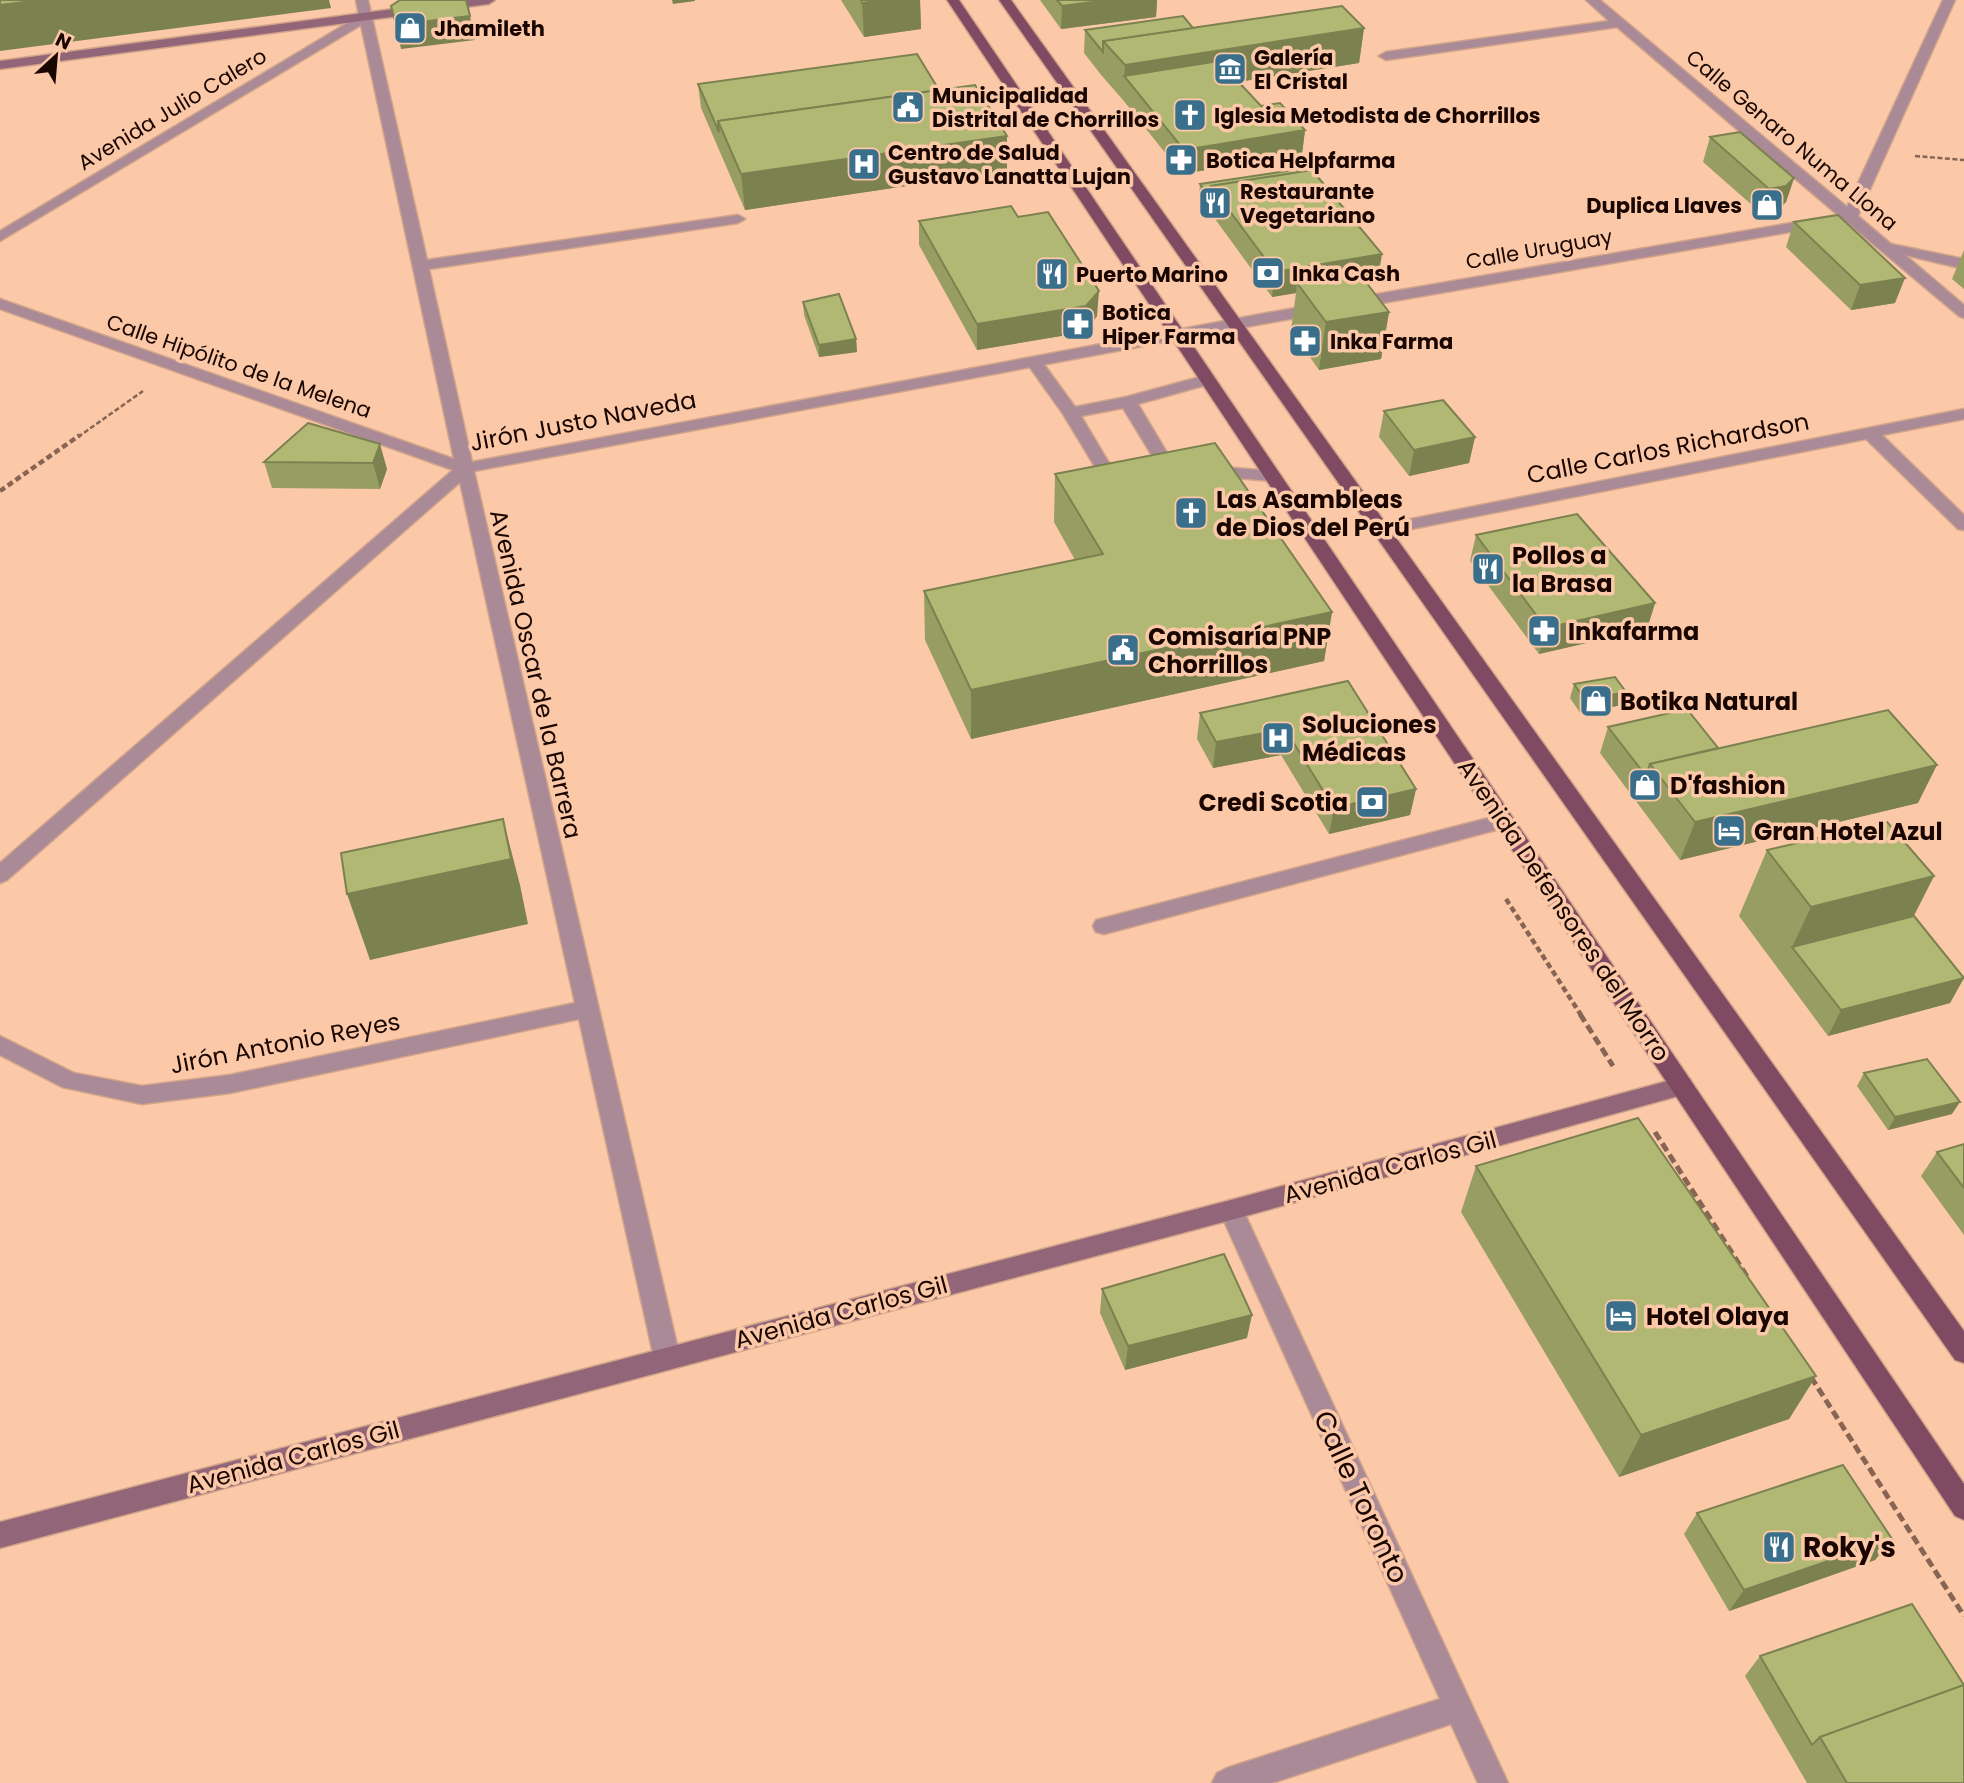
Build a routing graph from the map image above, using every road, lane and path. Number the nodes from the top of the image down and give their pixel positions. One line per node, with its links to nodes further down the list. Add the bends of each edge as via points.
1 (489, 0): 6 (street)
2 (953, 0): 21 (main road, Avenida Defensores del Morro)
3 (1005, 0): 20 (main road)
4 (1592, 0): 7 (street, Calle Genaro Numa Llona)
5 (1949, 0): 10 (street)
6 (364, 9): 9 (street); 14 (street, Avenida Julio Calero); 17 (street, Avenida Oscar de la Barrera)
7 (1619, 23): 8 (street); 12 (street, Calle Genaro Numa Llona)
8 (1387, 56)
9 (0, 65)
10 (1879, 154): 11 (path); 12 (street)
11 (1964, 160)
12 (1850, 217): 15 (street, Calle Genaro Numa Llona); 20 (street, Calle Uruguay)
13 (738, 219): 17 (street)
14 (0, 237)
15 (1886, 247): 16 (street); 19 (street, Calle Genaro Numa Llona)
16 (1964, 264)
17 (420, 266): 29 (street, Avenida Oscar de la Barrera)
18 (0, 304): 23 (street, Calle Hipólito de la Melena)
19 (1964, 313)
20 (1235, 324): 21 (street, Jirón Justo Naveda); 34 (main road)
21 (1177, 335): 22 (street, Jirón Justo Naveda); 24 (main road, Avenida Defensores del Morro)
22 (1034, 362): 26 (street); 29 (street, Jirón Justo Naveda)
23 (178, 367): 29 (street, Calle Hipólito de la Melena); 32 (path)
24 (1207, 380): 25 (street); 31 (main road, Avenida Defensores del Morro)
25 (1128, 402): 26 (street); 30 (street)
26 (1072, 413): 30 (street, via 1108,472)
27 (1964, 414): 28 (street, Calle Carlos Richardson)
28 (1870, 433): 33 (street); 34 (street, Calle Carlos Richardson)
29 (465, 468): 36 (street, Jirón Justo Naveda); 38 (street, Avenida Oscar de la Barrera)
30 (1181, 469): 31 (street)
31 (1272, 476): 35 (main road, Avenida Defensores del Morro)
32 (0, 491)
33 (1964, 526)
34 (1381, 530): 42 (main road)
35 (1504, 821): 37 (street); 40 (main road, Avenida Defensores del Morro)
36 (0, 874)
37 (1104, 926)
38 (587, 1009): 39 (street, Jirón Antonio Reyes, via 230,1084 142,1095 70,1081); 43 (street, Avenida Oscar de la Barrera)
39 (0, 1045)
40 (1682, 1086): 41 (street, Avenida Carlos Gil); 44 (main road, Avenida Defensores del Morro)
41 (1231, 1210): 43 (street, Avenida Carlos Gil); 46 (street, Calle Toronto)
42 (1964, 1352)
43 (667, 1358): 45 (street, Avenida Carlos Gil)
44 (1964, 1507)
45 (0, 1535)
46 (1458, 1708): 47 (street); 48 (street, Calle Toronto)
47 (1227, 1783)
48 (1493, 1783)

